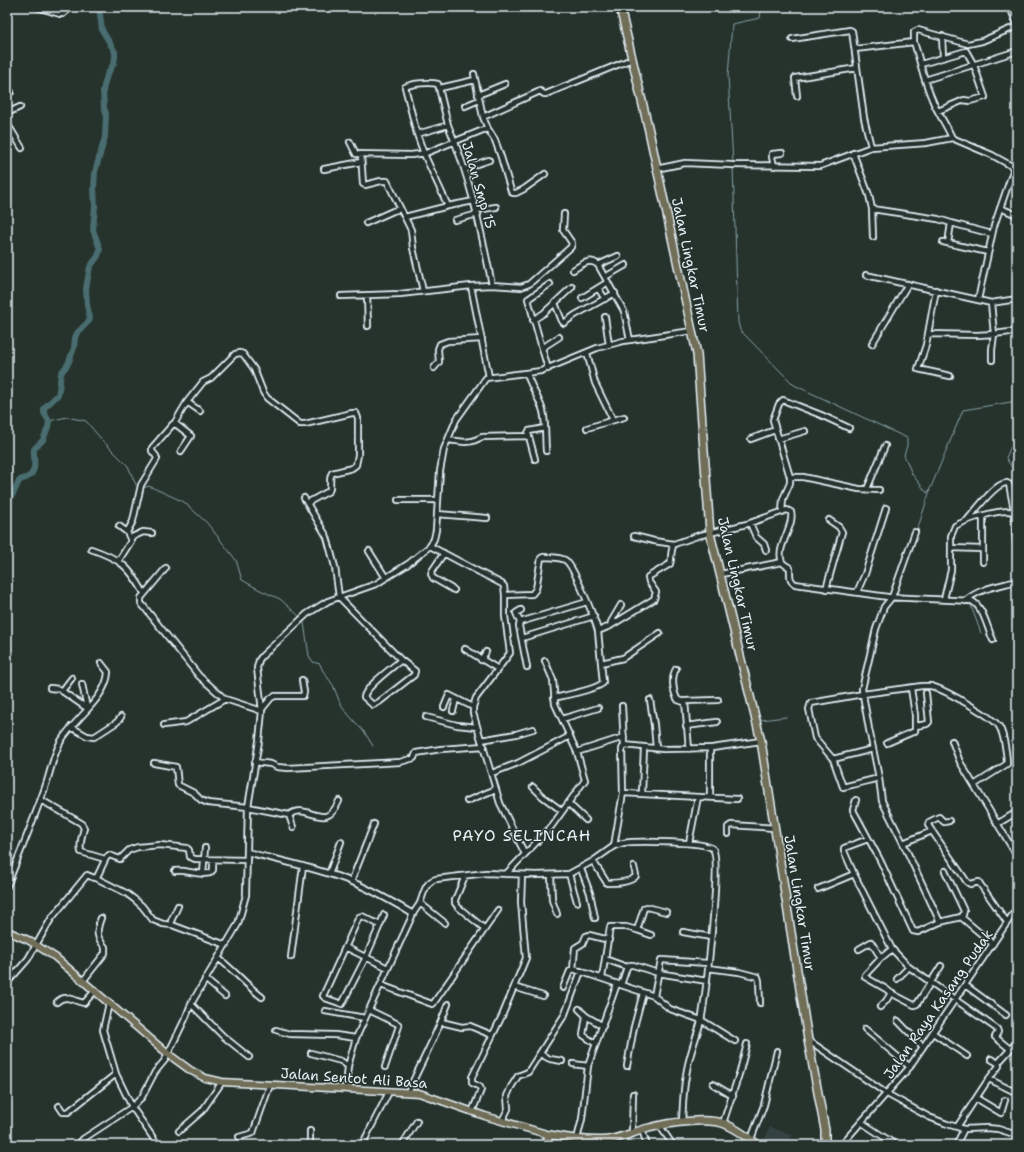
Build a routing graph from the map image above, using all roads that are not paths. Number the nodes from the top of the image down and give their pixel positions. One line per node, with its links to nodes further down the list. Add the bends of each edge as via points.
1 (37, 7): 2 (street, via 60,14 64,14)
2 (72, 7)
3 (620, 7): 12 (highway, Jalan Lingkar Timur)
4 (1012, 12): 5 (street)
5 (1017, 25): 6 (street, via 974,43 960,42)
6 (942, 36): 8 (street, via 916,30 913,34); 11 (street)
7 (792, 39): 9 (street, via 850,30 853,32)
8 (914, 42): 9 (street); 13 (street)
9 (856, 49): 15 (street)
10 (1017, 51): 14 (street)
11 (943, 57): 13 (street); 14 (street, via 966,51)
12 (632, 59): 25 (street, via 546,94 540,91); 44 (highway, Jalan Lingkar Timur)
13 (921, 64): 16 (street)
14 (974, 65): 16 (street); 23 (street, via 985,97 964,100)
15 (857, 68): 19 (street, via 795,78); 34 (street)
16 (925, 80): 23 (street)
17 (505, 84): 20 (street)
18 (440, 88): 20 (street, via 475,77); 27 (street, Jalan Smp 15); 29 (street, via 435,83 405,87)
19 (797, 96)
20 (479, 98): 21 (street); 25 (street)
21 (465, 106)
22 (20, 107): 24 (street)
23 (938, 111): 30 (street)
24 (7, 113)
25 (483, 117): 28 (street)
26 (7, 123): 33 (street)
27 (448, 125): 29 (street); 32 (street, Jalan Smp 15)
28 (488, 129): 32 (street); 46 (street, via 495,140 513,193)
29 (417, 134): 38 (street)
30 (952, 138): 34 (street); 42 (street)
31 (350, 142): 37 (street, via 356,154)
32 (455, 142): 38 (street); 45 (street, Jalan Smp 15)
33 (22, 148)
34 (871, 148): 36 (street)
35 (782, 153): 41 (street, via 772,154)
36 (853, 153): 41 (street, via 820,166); 52 (street, via 866,185)
37 (361, 154): 38 (street); 40 (street)
38 (424, 154): 48 (street)
39 (489, 160): 45 (street)
40 (361, 162): 43 (street); 51 (street, via 363,184 386,180)
41 (774, 166): 44 (street, via 685,163)
42 (1016, 168): 50 (street)
43 (324, 169)
44 (656, 169): 90 (highway, Jalan Lingkar Timur)
45 (465, 170): 47 (street, Jalan Smp 15)
46 (544, 174)
47 (474, 201): 48 (street); 53 (street, Jalan Smp 15)
48 (448, 206): 56 (street)
49 (496, 208): 53 (street)
50 (1000, 208): 55 (street); 60 (street)
51 (400, 209): 56 (street); 58 (street)
52 (872, 209): 59 (street); 61 (street)
53 (477, 212): 57 (street); 72 (street, Jalan Smp 15)
54 (564, 214): 72 (street, via 563,230 572,243 569,249 525,286)
55 (1017, 215)
56 (404, 217): 77 (street, via 411,230)
57 (455, 220)
58 (366, 223)
59 (951, 223): 60 (street); 62 (street, via 945,243)
60 (992, 234): 62 (street)
61 (873, 237)
62 (988, 252): 84 (street)
63 (618, 256): 64 (street)
64 (598, 265): 66 (street, via 590,261); 68 (street)
65 (626, 265): 68 (street)
66 (573, 270)
67 (866, 275): 71 (street)
68 (605, 277): 69 (street)
69 (608, 282): 75 (street); 78 (street)
70 (550, 284): 88 (street, via 528,299)
71 (908, 284): 76 (street); 97 (street)
72 (492, 285): 73 (street)
73 (471, 286): 77 (street); 95 (street)
74 (572, 287): 86 (street)
75 (598, 288): 81 (street); 82 (street)
76 (936, 290): 84 (street); 92 (street)
77 (423, 291): 79 (street)
78 (615, 293): 82 (street); 96 (street, via 624,311)
79 (367, 295): 80 (street); 89 (street)
80 (341, 296)
81 (582, 298)
82 (605, 299): 86 (street, via 564,323)
83 (1017, 299): 85 (street)
84 (978, 300): 85 (street)
85 (991, 302): 93 (street)
86 (555, 303): 88 (street)
87 (605, 317): 98 (street)
88 (533, 320): 99 (street)
89 (368, 326)
90 (692, 331): 96 (street); 146 (highway, Jalan Lingkar Timur, via 698,362)
91 (1017, 333): 93 (street)
92 (928, 334): 93 (street); 105 (street, via 919,370)
93 (994, 334): 101 (street)
94 (559, 337): 99 (street)
95 (482, 339): 102 (street, via 448,341 440,344 439,362); 106 (street)
96 (630, 340): 98 (street)
97 (872, 344)
98 (609, 345): 100 (street)
99 (542, 348): 103 (street)
100 (587, 353): 103 (street); 110 (street, via 595,383)
101 (992, 360)
102 (434, 368)
103 (548, 369): 104 (street)
104 (527, 374): 106 (street); 112 (street, via 543,410)
105 (950, 376)
106 (489, 377): 120 (street, via 483,380 458,416)
107 (187, 402): 108 (street); 111 (street); 131 (street, via 203,382 240,352 254,369 267,398 300,424 356,413 356,465 332,473 329,491)
108 (200, 410)
109 (624, 416): 110 (street)
110 (613, 420): 113 (street)
111 (174, 424): 122 (street, via 191,436); 143 (street, via 152,448 157,459 141,485 133,521)
112 (545, 428): 117 (street, via 529,430); 123 (street)
113 (587, 428)
114 (849, 428): 115 (street, via 783,400 773,420)
115 (776, 430): 118 (street); 119 (street)
116 (805, 431): 119 (street)
117 (529, 436): 120 (street, via 482,437 466,442); 124 (street)
118 (751, 439)
119 (778, 439): 125 (street)
120 (448, 440): 130 (street, via 440,471)
121 (885, 446): 126 (street)
122 (181, 451)
123 (546, 452)
124 (535, 459)
125 (790, 477): 126 (street, via 803,477); 133 (street)
126 (867, 489): 127 (street)
127 (879, 490)
128 (304, 498): 131 (street)
129 (398, 500): 130 (street)
130 (438, 500): 135 (street)
131 (307, 503): 170 (street, via 327,537 335,566)
132 (886, 508): 167 (street)
133 (782, 512): 140 (street); 159 (street, via 789,510 792,515 782,547)
134 (1013, 512): 136 (street); 139 (street, via 1009,484 1005,482 994,490); 142 (street)
135 (437, 514): 137 (street); 150 (street, via 436,530)
136 (983, 516): 139 (street); 153 (street)
137 (487, 518)
138 (829, 520): 165 (street, via 842,532)
139 (967, 520): 151 (street, via 955,526)
140 (750, 523): 146 (street); 154 (street)
141 (119, 526): 143 (street)
142 (1016, 526): 157 (street)
143 (127, 532): 148 (street)
144 (916, 532): 171 (street)
145 (152, 533): 148 (street, via 143,532)
146 (710, 533): 149 (street); 162 (highway, Jalan Lingkar Timur)
147 (634, 536): 149 (street)
148 (130, 538): 158 (street)
149 (674, 544): 179 (street, via 670,564 648,577 656,592 654,599)
150 (430, 546): 156 (street); 163 (street)
151 (951, 548): 153 (street); 172 (street)
152 (91, 549): 158 (street)
153 (982, 549): 160 (street)
154 (766, 550)
155 (369, 551): 163 (street)
156 (444, 553): 166 (street, via 431,574 433,578); 169 (street, via 502,584)
157 (1017, 553)
158 (119, 560): 168 (street, via 134,575)
159 (782, 562): 162 (street); 165 (street, via 789,567 790,579 795,584)
160 (983, 562)
161 (166, 568): 168 (street)
162 (721, 574): 228 (highway, Jalan Lingkar Timur)
163 (386, 578): 170 (street)
164 (1017, 580): 173 (street, via 976,592)
165 (826, 589): 167 (street)
166 (454, 590)
167 (857, 592): 171 (street)
168 (144, 593): 203 (street, via 140,599 143,606 199,676)
169 (505, 595): 174 (street, via 534,592 540,560 543,557 563,559 571,566); 193 (street, via 510,653)
170 (339, 597): 186 (street); 213 (street, via 328,600 307,614 262,656 257,668)
171 (892, 597): 172 (street); 201 (street, via 884,607 876,629 863,682)
172 (944, 600): 173 (street)
173 (965, 601): 183 (street, via 976,604)
174 (586, 602): 177 (street); 178 (street)
175 (621, 605): 179 (street)
176 (521, 610): 178 (street, via 516,613)
177 (594, 616): 180 (street); 182 (street)
178 (520, 622): 182 (street)
179 (610, 626): 180 (street)
180 (598, 631): 190 (street)
181 (660, 633): 190 (street, via 623,658)
182 (522, 638): 191 (street)
183 (992, 640)
184 (465, 649): 187 (street)
185 (486, 652): 187 (street)
186 (401, 660): 186 (street, via 370,687 364,697 370,703 375,705 414,675 415,671)
187 (481, 660): 193 (street)
188 (545, 661): 202 (street, via 553,680)
189 (102, 663): 211 (street, via 108,672 106,682 94,702)
190 (601, 663): 202 (street, via 601,685)
191 (527, 667)
192 (676, 669): 207 (street, via 673,677 675,696)
193 (498, 670): 210 (street, via 476,698)
194 (72, 678): 199 (street)
195 (302, 680): 213 (street, via 303,696 275,696)
196 (82, 684): 211 (street)
197 (50, 688): 199 (street)
198 (911, 688): 201 (street); 221 (street); 244 (street, via 930,686 943,690 973,707 1000,727 1007,764)
199 (62, 691): 211 (street)
200 (926, 693): 221 (street, via 929,722)
201 (863, 694): 237 (street); 239 (street, via 811,703 809,709 815,738)
202 (554, 698): 217 (street)
203 (225, 699): 213 (street); 219 (street, via 186,722)
204 (456, 699): 209 (street, via 449,695); 210 (street); 214 (street)
205 (650, 700): 234 (street)
206 (718, 700): 207 (street)
207 (684, 702): 220 (street)
208 (622, 706): 226 (street)
209 (444, 707)
210 (473, 707): 223 (street)
211 (87, 708): 222 (street)
212 (598, 708): 217 (street)
213 (262, 710): 240 (street)
214 (453, 711)
215 (121, 717): 222 (street, via 94,737)
216 (426, 717): 223 (street, via 457,726)
217 (562, 718): 225 (street)
218 (717, 722): 220 (street)
219 (164, 725)
220 (686, 726): 236 (street)
221 (916, 726): 230 (street, via 915,732)
222 (71, 727): 252 (street, via 52,763)
223 (477, 727): 227 (street)
224 (533, 729): 227 (street)
225 (570, 736): 238 (street); 242 (street, via 518,763)
226 (624, 737): 231 (street); 238 (street)
227 (481, 740): 232 (street)
228 (761, 741): 235 (street); 266 (highway, Jalan Lingkar Timur)
229 (952, 741): 244 (street, via 960,762)
230 (887, 744)
231 (624, 745): 233 (street); 247 (street)
232 (484, 746): 240 (street, via 416,753 414,758 403,761 288,768); 242 (street)
233 (644, 748): 234 (street); 248 (street)
234 (656, 748): 236 (street)
235 (710, 748): 236 (street); 250 (street)
236 (689, 749)
237 (873, 749): 239 (street); 243 (street)
238 (577, 752): 256 (street, via 585,780)
239 (833, 758): 243 (street, via 843,787)
240 (255, 762): 257 (street)
241 (154, 763): 257 (street, via 176,767 178,785 194,793 201,800)
242 (492, 773): 246 (street)
243 (879, 778): 272 (street, via 882,801)
244 (974, 785): 264 (street)
245 (533, 787): 258 (street)
246 (496, 789): 253 (street); 276 (street, via 506,817)
247 (623, 793): 248 (street); 273 (street)
248 (642, 793): 249 (street)
249 (698, 797): 250 (street); 271 (street)
250 (710, 797): 251 (street)
251 (737, 799)
252 (41, 800): 278 (street, via 81,823 84,828 81,852); 298 (street)
253 (467, 800)
254 (856, 800): 269 (street, via 854,810)
255 (339, 801): 260 (street, via 336,810 329,815 295,811)
256 (569, 804): 258 (street); 261 (street)
257 (248, 808): 260 (street); 275 (street)
258 (562, 811): 276 (street, via 552,826)
259 (1017, 812): 264 (street)
260 (289, 815): 265 (street)
261 (586, 820)
262 (949, 821): 267 (street, via 944,822 939,817 929,822)
263 (374, 824): 297 (street)
264 (997, 824): 277 (street)
265 (293, 827)
266 (775, 828): 268 (street, via 731,825 728,827); 384 (highway, Jalan Lingkar Timur)
267 (932, 831): 272 (street); 314 (street, via 967,882 979,882)
268 (728, 834)
269 (868, 839): 292 (street, via 844,849); 313 (street, via 913,931 918,932)
270 (341, 842): 289 (street)
271 (689, 843): 273 (street, via 626,842); 322 (street, via 710,847 714,852 716,884)
272 (903, 843): 313 (street)
273 (614, 846): 282 (street)
274 (204, 848): 279 (street)
275 (247, 852): 281 (street); 283 (street)
276 (525, 854): 290 (street)
277 (1017, 856)
278 (106, 859): 279 (street, via 109,856 121,858 133,848 160,845 187,848 192,858); 296 (street)
279 (204, 860): 280 (street); 288 (street)
280 (213, 860): 281 (street); 288 (street, via 212,872)
281 (247, 860): 326 (street, via 246,895 238,924)
282 (593, 862): 284 (street, via 607,883 635,878); 285 (street)
283 (303, 866): 289 (street); 330 (street)
284 (634, 867)
285 (580, 869): 291 (street); 310 (street, via 590,893)
286 (175, 871): 288 (street)
287 (945, 871): 311 (street, via 964,911)
288 (203, 874)
289 (329, 874): 297 (street)
290 (506, 874): 293 (street); 295 (street)
291 (569, 874): 294 (street); 300 (street)
292 (854, 874): 299 (street); 329 (street)
293 (522, 875): 294 (street); 353 (street, via 521,902 526,958)
294 (551, 875): 307 (street, via 552,900)
295 (465, 876): 301 (street, via 430,882); 317 (street, via 455,903)
296 (96, 878): 315 (street, via 126,893 142,906 153,920); 325 (street, via 88,875 83,878 51,919)
297 (351, 882): 306 (street)
298 (7, 886)
299 (818, 889)
300 (577, 902)
301 (420, 903): 306 (street); 312 (street)
302 (178, 906): 315 (street)
303 (1017, 908): 314 (street, Jalan Raya Kasang Pudak)
304 (498, 910): 317 (street)
305 (666, 912): 319 (street, via 644,908)
306 (413, 914): 339 (street)
307 (557, 914)
308 (384, 915): 316 (street)
309 (101, 918): 346 (street, via 97,936 105,947 105,953)
310 (595, 918)
311 (962, 918): 313 (street); 324 (street)
312 (445, 922)
313 (940, 922)
314 (1007, 922): 324 (street, Jalan Raya Kasang Pudak)
315 (172, 924): 326 (street)
316 (380, 925): 327 (street, via 360,916); 331 (street)
317 (485, 929): 350 (street, via 433,1004)
318 (7, 930): 325 (main road, Jalan Sentot Ali Basa)
319 (637, 930): 321 (street); 323 (street, via 612,926)
320 (683, 932): 322 (street)
321 (651, 935)
322 (711, 937): 335 (street)
323 (609, 940): 334 (street); 340 (street, via 586,936 583,943 575,948)
324 (993, 944): 352 (street, Jalan Raya Kasang Pudak)
325 (36, 945): 346 (main road, Jalan Sentot Ali Basa); 349 (street, via 28,959)
326 (226, 945): 332 (street)
327 (345, 947): 331 (street); 331 (street, via 323,996 325,998 343,1004)
328 (859, 949): 333 (street, via 872,942)
329 (892, 949): 333 (street); 338 (street)
330 (291, 957)
331 (366, 957): 339 (street)
332 (218, 958): 344 (street); 361 (street)
333 (882, 958): 357 (street, via 865,977)
334 (605, 959): 337 (street); 343 (street)
335 (708, 966): 342 (street, via 662,960); 347 (street); 365 (street, via 758,977)
336 (941, 966): 348 (street)
337 (627, 967): 342 (street, via 634,965); 351 (street)
338 (909, 967): 345 (street); 348 (street)
339 (388, 968): 350 (street)
340 (572, 968): 341 (street); 354 (street)
341 (581, 971): 343 (street); 394 (street, via 565,1014)
342 (658, 974): 347 (street); 360 (street)
343 (602, 978): 351 (street)
344 (205, 979): 358 (street); 366 (street)
345 (897, 979)
346 (83, 981): 355 (main road, Jalan Sentot Ali Basa)
347 (707, 981): 375 (street)
348 (930, 982): 357 (street, via 915,1006); 362 (street)
349 (7, 983)
350 (381, 985): 370 (street)
351 (619, 985): 356 (street); 378 (street)
352 (965, 985): 362 (street, Jalan Raya Kasang Pudak); 372 (street)
353 (514, 987): 359 (street); 382 (street)
354 (563, 988)
355 (95, 991): 363 (street, via 84,1003 66,998 61,998); 364 (main road, Jalan Sentot Ali Basa)
356 (643, 993): 360 (street); 403 (street)
357 (891, 993): 368 (street)
358 (224, 996)
359 (543, 996)
360 (654, 996): 375 (street, via 674,1011)
361 (262, 997)
362 (955, 1000): 381 (street, Jalan Raya Kasang Pudak); 390 (street, via 997,1029 995,1038)
363 (58, 1002)
364 (109, 1003): 393 (main road, Jalan Sentot Ali Basa); 406 (street, via 103,1030)
365 (760, 1003)
366 (191, 1004): 393 (street); 396 (street, via 223,1036)
367 (448, 1004): 377 (street)
368 (880, 1007)
369 (579, 1009): 373 (street)
370 (369, 1010): 374 (street); 404 (street, via 399,1026)
371 (325, 1011): 374 (street)
372 (1006, 1015)
373 (586, 1016): 378 (street); 387 (street, via 582,1034)
374 (364, 1018): 383 (street)
375 (701, 1020): 385 (street); 425 (street, via 686,1075)
376 (898, 1021): 389 (street)
377 (442, 1022): 382 (street, via 462,1027 470,1026); 413 (street)
378 (603, 1026): 387 (street)
379 (865, 1029): 405 (street)
380 (276, 1030): 383 (street, via 290,1034)
381 (933, 1033): 389 (street, Jalan Raya Kasang Pudak); 395 (street)
382 (492, 1035): 422 (street, via 472,1078 472,1083 481,1090)
383 (356, 1038): 401 (street)
384 (808, 1040): 416 (street); 451 (highway, Jalan Lingkar Timur, via 825,1130)
385 (735, 1041)
386 (1017, 1042): 390 (street)
387 (596, 1044): 402 (street)
388 (747, 1044): 417 (street)
389 (923, 1047): 405 (street, Jalan Raya Kasang Pudak)
390 (1010, 1049): 399 (street)
391 (777, 1051): 439 (street)
392 (312, 1053): 401 (street)
393 (168, 1054): 408 (main road, Jalan Sentot Ali Basa, via 205,1078); 421 (street, via 152,1076 142,1097)
394 (540, 1054): 398 (street, via 550,1060); 424 (street, via 528,1072 518,1076 511,1087 507,1096 508,1109)
395 (967, 1056)
396 (249, 1057)
397 (991, 1059): 399 (street)
398 (562, 1061)
399 (998, 1063): 407 (street, via 999,1066)
400 (573, 1064): 402 (street)
401 (348, 1066): 411 (street)
402 (588, 1066): 438 (street)
403 (627, 1066)
404 (385, 1067)
405 (910, 1067): 416 (street, Jalan Raya Kasang Pudak)
406 (116, 1074): 420 (street, via 68,1112 63,1112); 421 (street)
407 (989, 1079): 414 (street); 418 (street)
408 (222, 1082): 410 (main road, Jalan Sentot Ali Basa); 432 (street, via 202,1111)
409 (713, 1084): 417 (street)
410 (270, 1085): 411 (main road, Jalan Sentot Ali Basa); 437 (street, via 253,1133)
411 (346, 1090): 412 (main road, Jalan Sentot Ali Basa)
412 (389, 1092): 413 (main road, Jalan Sentot Ali Basa); 445 (street)
413 (408, 1092): 422 (main road, Jalan Sentot Ali Basa, via 430,1096)
414 (1017, 1093)
415 (633, 1094): 434 (street)
416 (887, 1094): 426 (street, Jalan Raya Kasang Pudak); 429 (street, via 929,1117)
417 (732, 1096): 427 (street)
418 (976, 1098): 419 (street, via 1001,1113); 429 (street)
419 (1006, 1100)
420 (59, 1106)
421 (132, 1107): 442 (street, via 83,1139); 443 (street)
422 (472, 1112): 424 (main road, Jalan Sentot Ali Basa)
423 (418, 1121): 446 (street)
424 (502, 1121): 435 (main road, Jalan Sentot Ali Basa)
425 (682, 1122): 427 (highway, Jalan Sentot Ali Basa); 428 (highway, Jalan Sentot Ali Basa)
426 (861, 1122): 452 (street, Jalan Raya Kasang Pudak); 453 (street)
427 (723, 1123): 439 (highway, Jalan Sentot Ali Basa)
428 (659, 1125): 431 (highway, Jalan Sentot Ali Basa); 449 (street)
429 (957, 1127): 430 (street)
430 (964, 1129): 436 (street, via 998,1129); 454 (street)
431 (642, 1130): 434 (highway, Jalan Sentot Ali Basa); 448 (street)
432 (179, 1131)
433 (310, 1131): 444 (street)
434 (632, 1133): 441 (highway, Jalan Sentot Ali Basa)
435 (550, 1135): 438 (highway, Jalan Sentot Ali Basa); 447 (highway)
436 (1017, 1135): 455 (street)
437 (239, 1137)
438 (577, 1139): 440 (highway, Jalan Sentot Ali Basa)
439 (751, 1139): 450 (highway, Jalan Sentot Ali Basa)
440 (590, 1142): 441 (highway, Jalan Sentot Ali Basa)
441 (608, 1142)
442 (82, 1145)
443 (158, 1145)
444 (310, 1145)
445 (362, 1145)
446 (402, 1145)
447 (544, 1145)
448 (647, 1145)
449 (673, 1145)
450 (758, 1145)
451 (825, 1145)
452 (842, 1145)
453 (896, 1145)
454 (956, 1145)
455 (1017, 1145)

